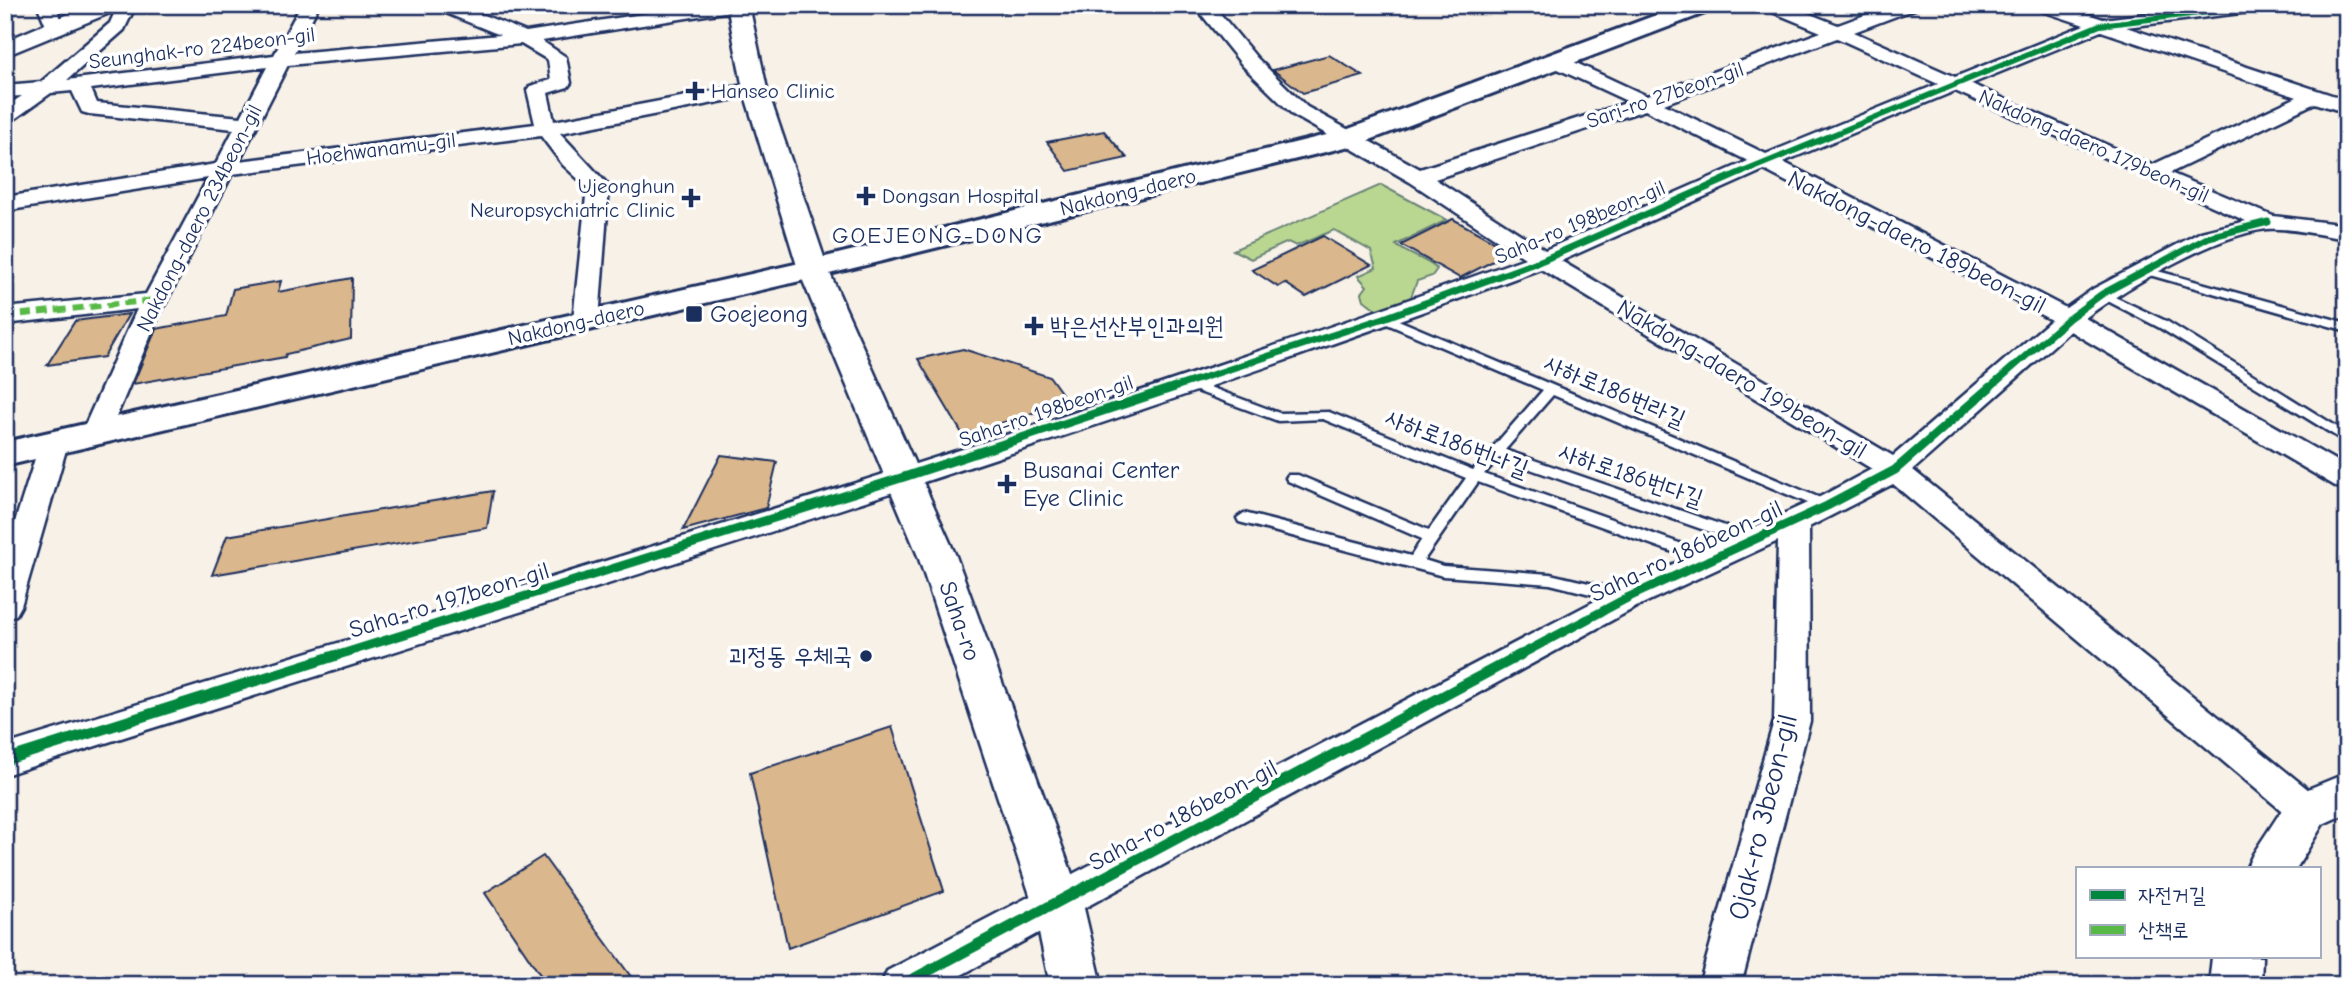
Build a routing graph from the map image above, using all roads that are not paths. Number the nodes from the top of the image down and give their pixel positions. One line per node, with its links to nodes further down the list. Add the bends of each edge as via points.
1 (50, 5): 16 (street, via 48,9)
2 (127, 5): 14 (street)
3 (310, 5): 20 (street, Nakdong-daero 234beon-gil)
4 (442, 5): 18 (street)
5 (737, 5): 18 (street, Seunghak-ro 224beon-gil); 25 (street, Saha-ro)
6 (755, 5): 7 (street)
7 (1005, 5)
8 (1203, 5): 33 (street, Nakdong-daero 199beon-gil, via 1224,34 1300,111)
9 (1705, 5): 21 (main road, Nakdong-daero)
10 (1771, 5): 17 (street, Nakdong-daero 179beon-gil)
11 (1909, 5): 17 (street, Sari-ro 27beon-gil)
12 (2042, 5): 15 (street)
13 (2265, 5): 15 (street, Saha-ro 198beon-gil)
14 (113, 16): 16 (street); 24 (street)
15 (2100, 24): 22 (street, Saha-ro 198beon-gil); 27 (street)
16 (62, 27): 19 (street)
17 (1841, 33): 22 (street, Nakdong-daero 179beon-gil); 28 (street, Sari-ro 27beon-gil)
18 (524, 38): 20 (street, Seunghak-ro 224beon-gil); 32 (street, via 557,57 561,83 537,90)
19 (5, 49)
20 (282, 60): 23 (street, Seunghak-ro 224beon-gil); 31 (street, Nakdong-daero 234beon-gil)
21 (1554, 60): 28 (street, Nakdong-daero 189beon-gil); 33 (main road, Nakdong-daero)
22 (1952, 83): 34 (street, Saha-ro 198beon-gil); 36 (street, Nakdong-daero 179beon-gil)
23 (79, 85): 24 (street, Seunghak-ro 224beon-gil); 31 (street, via 89,108)
24 (47, 87): 26 (street, Seunghak-ro 224beon-gil); 30 (street)
25 (755, 89): 32 (street, Hoehwanamu-gil); 42 (street, Saha-ro)
26 (5, 91)
27 (2314, 96): 29 (street); 36 (street)
28 (1647, 103): 34 (street, Nakdong-daero 189beon-gil); 37 (street, Sari-ro 27beon-gil)
29 (2347, 107)
30 (5, 117)
31 (247, 124): 35 (street, Nakdong-daero 234beon-gil)
32 (546, 129): 35 (street, Hoehwanamu-gil); 48 (street, via 598,186)
33 (1352, 137): 37 (street, Nakdong-daero 199beon-gil); 42 (main road, Nakdong-daero)
34 (1762, 163): 41 (street, Saha-ro 198beon-gil); 49 (street, Nakdong-daero 189beon-gil)
35 (223, 169): 38 (street, Hoehwanamu-gil); 45 (street, Nakdong-daero 234beon-gil)
36 (2152, 173): 39 (street, Nakdong-daero 179beon-gil)
37 (1419, 177): 41 (street, Nakdong-daero 199beon-gil)
38 (5, 204)
39 (2267, 222): 40 (street, Nakdong-daero 179beon-gil); 43 (street, Saha-ro 186beon-gil, via 2210,237)
40 (2347, 232)
41 (1543, 260): 47 (street, Saha-ro 198beon-gil); 58 (street, Nakdong-daero 199beon-gil)
42 (813, 270): 48 (main road, Nakdong-daero); 60 (street, Saha-ro)
43 (2143, 270): 44 (street, Saha-ro 186beon-gil); 50 (lane)
44 (2102, 294): 49 (street, Saha-ro 186beon-gil); 54 (lane, via 2164,325)
45 (155, 300): 46 (street); 53 (street, Nakdong-daero 234beon-gil)
46 (5, 316)
47 (1384, 318): 51 (street, Saha-ro 198beon-gil); 52 (lane, 사하로186번라길)
48 (586, 320): 53 (main road, Nakdong-daero)
49 (2068, 320): 58 (street, Saha-ro 186beon-gil); 62 (street, Nakdong-daero 189beon-gil)
50 (2347, 327)
51 (1186, 382): 59 (lane, 사하로186번나길, via 1278,417 1324,415); 60 (street, Saha-ro 198beon-gil)
52 (1551, 389): 56 (lane); 63 (lane, 사하로186번라길)
53 (95, 434): 55 (main road, Nakdong-daero)
54 (2347, 439)
55 (54, 443): 57 (main road, Nakdong-daero); 71 (street)
56 (1496, 452): 59 (lane); 67 (lane, 사하로186번다길)
57 (5, 454)
58 (1895, 470): 63 (street, Saha-ro 186beon-gil); 73 (street, Nakdong-daero 199beon-gil)
59 (1475, 476): 66 (lane); 68 (lane, 사하로186번나길)
60 (904, 477): 72 (street, Saha-ro 197beon-gil); 75 (street, Saha-ro, via 937,556)
61 (1293, 478): 66 (lane)
62 (2347, 480)
63 (1827, 506): 65 (street, Saha-ro 186beon-gil)
64 (1244, 518): 69 (lane)
65 (1794, 522): 67 (street, Saha-ro 186beon-gil); 79 (street, Ojak-ro 3beon-gil, via 1792,721)
66 (1431, 537): 69 (lane)
67 (1752, 541): 68 (street, Saha-ro 186beon-gil)
68 (1711, 560): 70 (street, Saha-ro 186beon-gil)
69 (1413, 562): 70 (lane, via 1443,571 1550,579)
70 (1629, 597): 75 (street, Saha-ro 186beon-gil)
71 (5, 607)
72 (5, 760)
73 (2327, 801): 74 (street)
74 (2272, 867)
75 (1058, 904): 77 (street, Saha-ro 186beon-gil); 78 (street, Saha-ro)
76 (2238, 958): 80 (street)
77 (902, 985)
78 (1076, 985)
79 (1720, 985)
80 (2235, 985)

